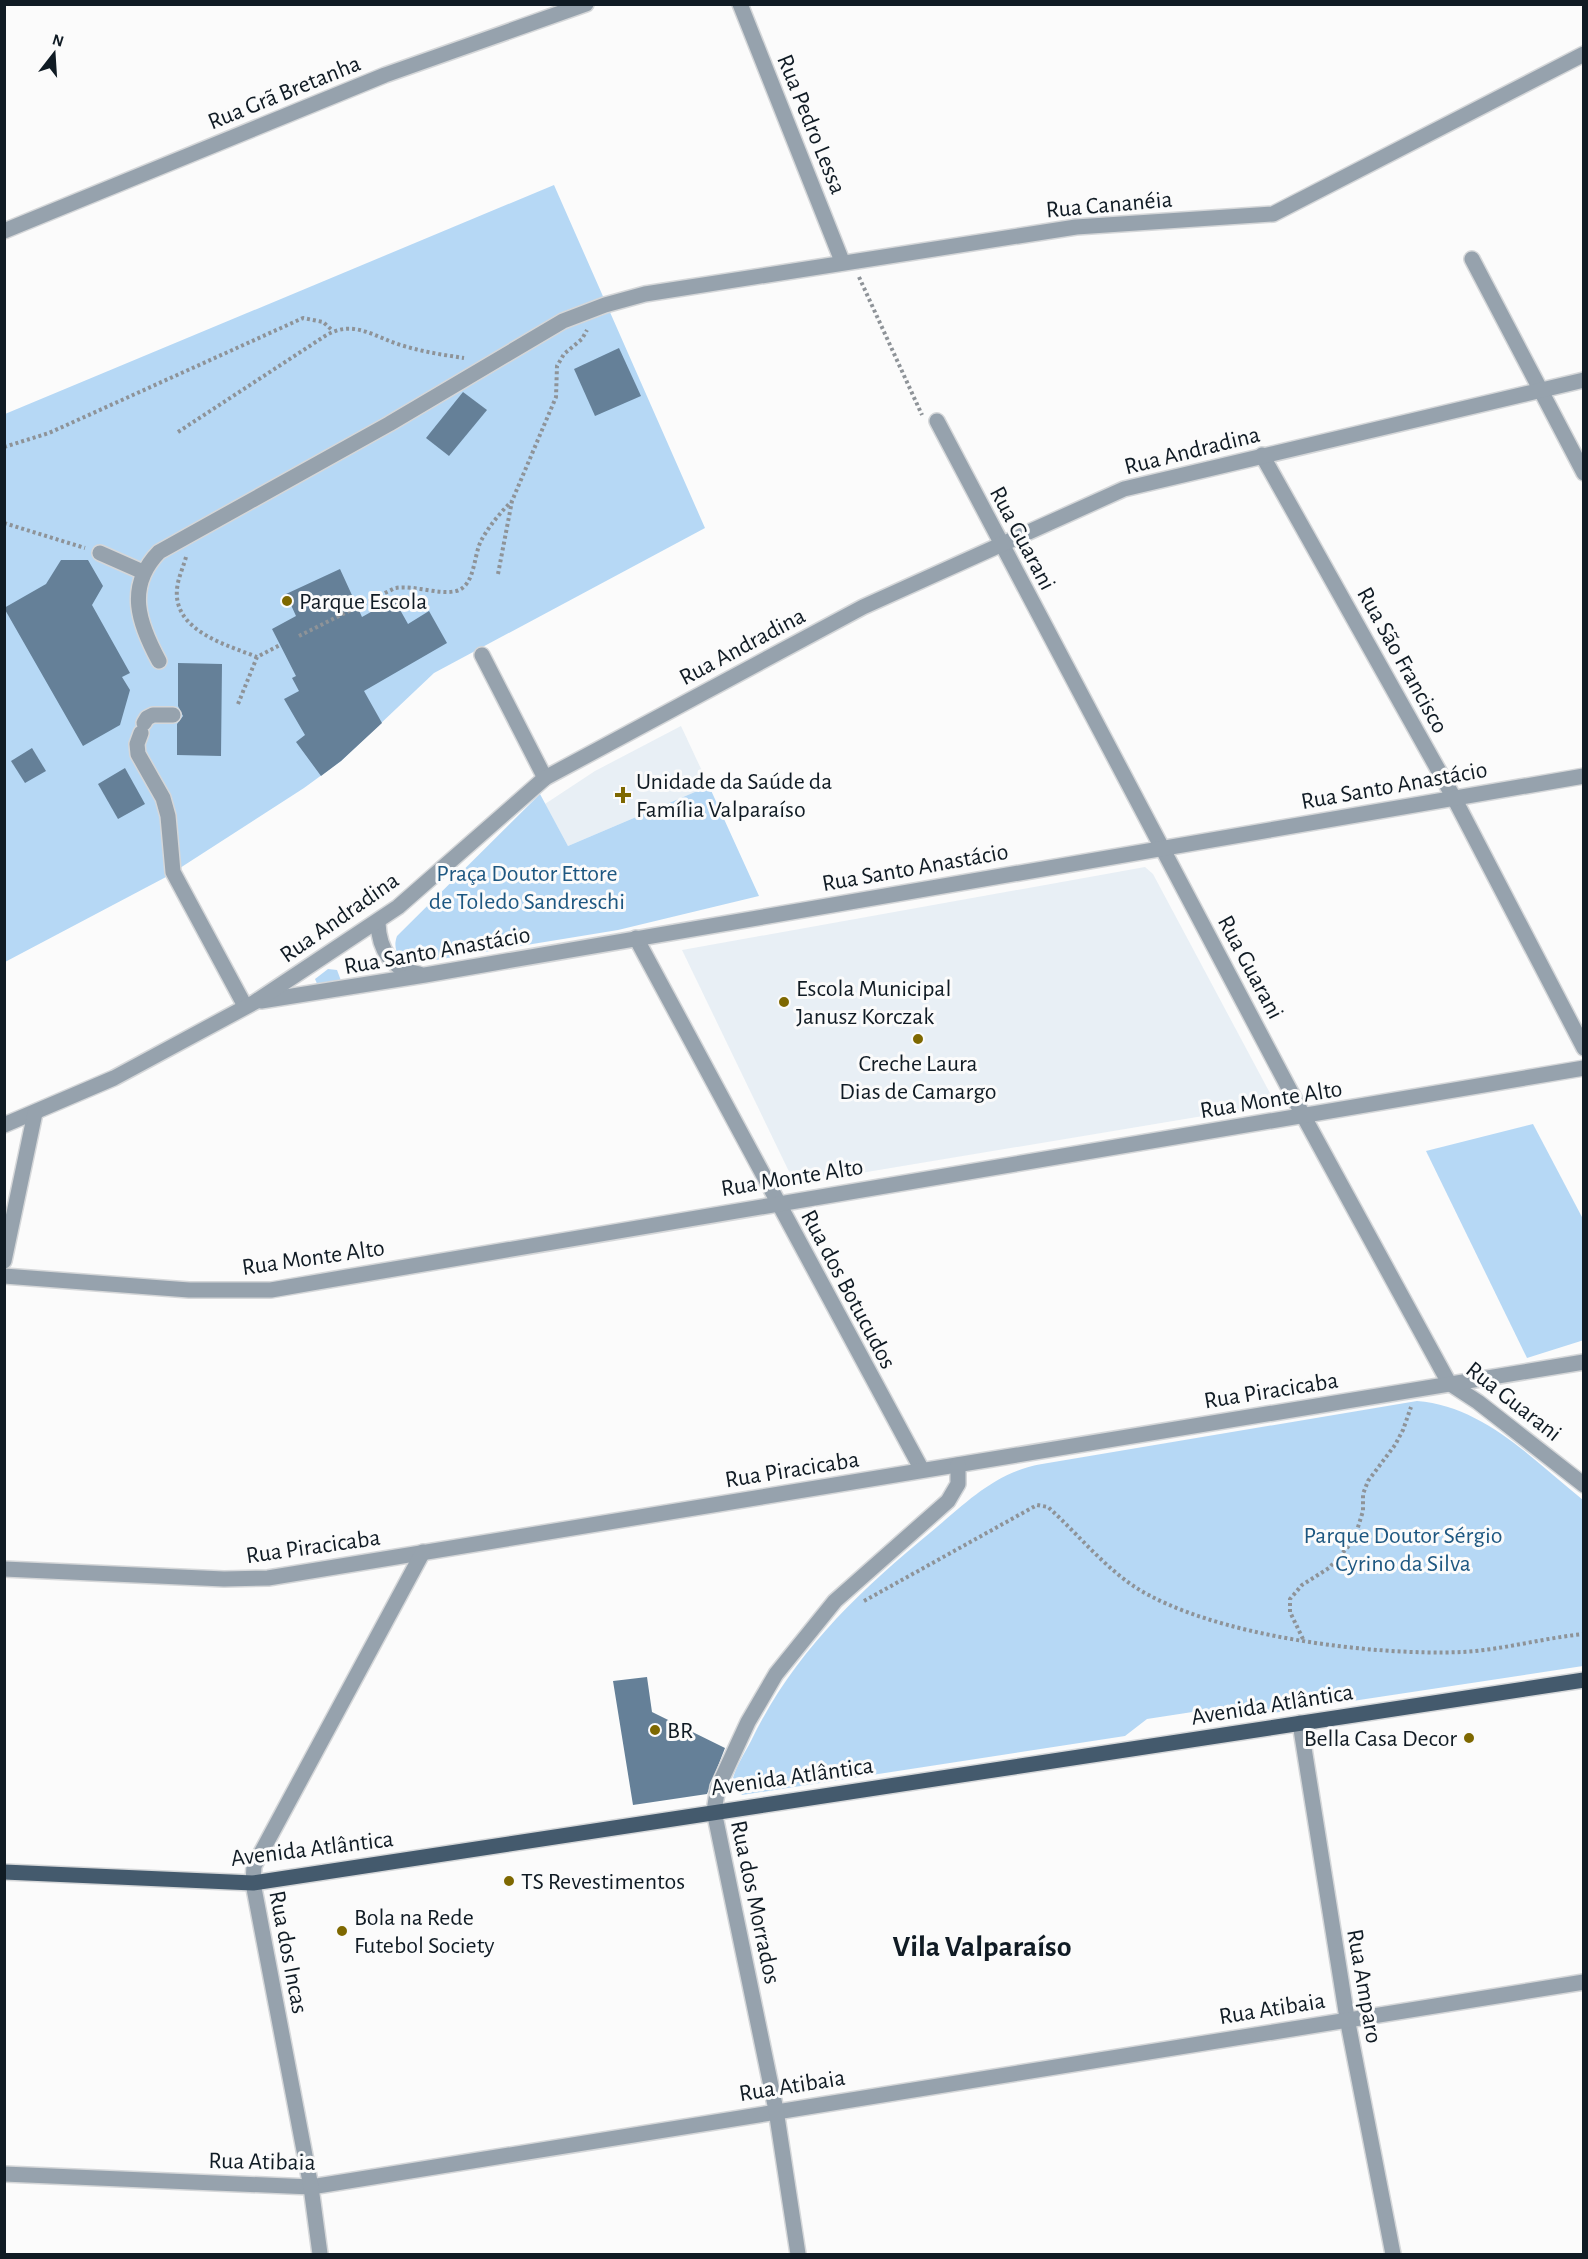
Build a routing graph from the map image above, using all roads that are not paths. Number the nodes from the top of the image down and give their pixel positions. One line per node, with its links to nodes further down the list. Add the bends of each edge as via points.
1 (586, 4): 4 (street, Rua Grã Bretanha, via 385,75)
2 (740, 4): 6 (street, Rua Pedro Lessa)
3 (1584, 54): 6 (street, Rua Cananéia, via 1273,214 1093,225)
4 (4, 231)
5 (1472, 259): 8 (street)
6 (846, 260): 14 (street, Rua Cananéia, via 645,294 563,321 389,424 159,552)
7 (1584, 380): 8 (street, Rua Andradina)
8 (1539, 391): 10 (street, Rua Andradina); 11 (street)
9 (937, 422): 12 (street, Rua Guarani)
10 (1262, 455): 12 (street, Rua Andradina, via 1124,489); 20 (street, Rua São Francisco)
11 (1584, 473)
12 (999, 543): 19 (street, Rua Andradina, via 863,607); 21 (street, Rua Guarani)
13 (100, 553): 14 (street)
14 (143, 572): 16 (street, via 138,595 142,629)
15 (482, 655): 19 (street)
16 (159, 661)
17 (172, 715): 25 (street, via 147,718 137,744 138,754 166,807 173,872)
18 (1584, 776): 20 (street, Rua Santo Anastácio)
19 (545, 778): 22 (street, Rua Andradina)
20 (1454, 798): 21 (street, Rua Santo Anastácio); 26 (street, Rua São Francisco)
21 (1162, 847): 23 (street, Rua Santo Anastácio); 29 (street, Rua Guarani)
22 (378, 923): 24 (street, via 378,939 387,957 407,972); 25 (street, Rua Andradina)
23 (636, 938): 24 (street, Rua Santo Anastácio); 31 (street, Rua dos Botucudos)
24 (425, 975): 25 (street, Rua Santo Anastácio)
25 (250, 1004): 28 (street, Rua Andradina, via 114,1078)
26 (1584, 1048)
27 (1584, 1068): 29 (street, Rua Monte Alto)
28 (35, 1113): 30 (street, Rua Andradina); 32 (street)
29 (1304, 1117): 31 (street, Rua Monte Alto); 35 (street, Rua Guarani)
30 (4, 1125)
31 (777, 1202): 33 (street, Rua Monte Alto, via 271,1290 189,1290); 37 (street, Rua dos Botucudos)
32 (4, 1261)
33 (4, 1276)
34 (1584, 1362): 35 (street, Rua Piracicaba)
35 (1449, 1383): 36 (street, Rua Piracicaba); 38 (street, Rua Guarani)
36 (958, 1465): 37 (street, Rua Piracicaba); 43 (street, Rua dos Morrados, via 958,1484 948,1501 835,1601 766,1688 718,1787)
37 (922, 1470): 39 (street, Rua Piracicaba)
38 (1584, 1485)
39 (423, 1552): 40 (street, Rua Piracicaba, via 248,1579); 45 (street, Rua dos Incas, via 259,1852)
40 (4, 1569)
41 (1584, 1680): 42 (main road, Avenida Atlântica)
42 (1300, 1723): 43 (main road, Avenida Atlântica); 47 (street, Rua Amparo)
43 (714, 1811): 45 (main road, Avenida Atlântica); 48 (street, Rua dos Morrados)
44 (4, 1872): 45 (main road, Avenida Atlântica)
45 (253, 1883): 50 (street, Rua dos Incas)
46 (1584, 1982): 47 (street, Rua Atibaia)
47 (1347, 2019): 48 (street, Rua Atibaia); 53 (street, Rua Amparo)
48 (776, 2110): 50 (street, Rua Atibaia); 52 (street, Rua dos Morrados)
49 (4, 2174): 50 (street, Rua Atibaia)
50 (311, 2187): 51 (street, Rua dos Incas)
51 (320, 2254)
52 (798, 2254)
53 (1393, 2254)

